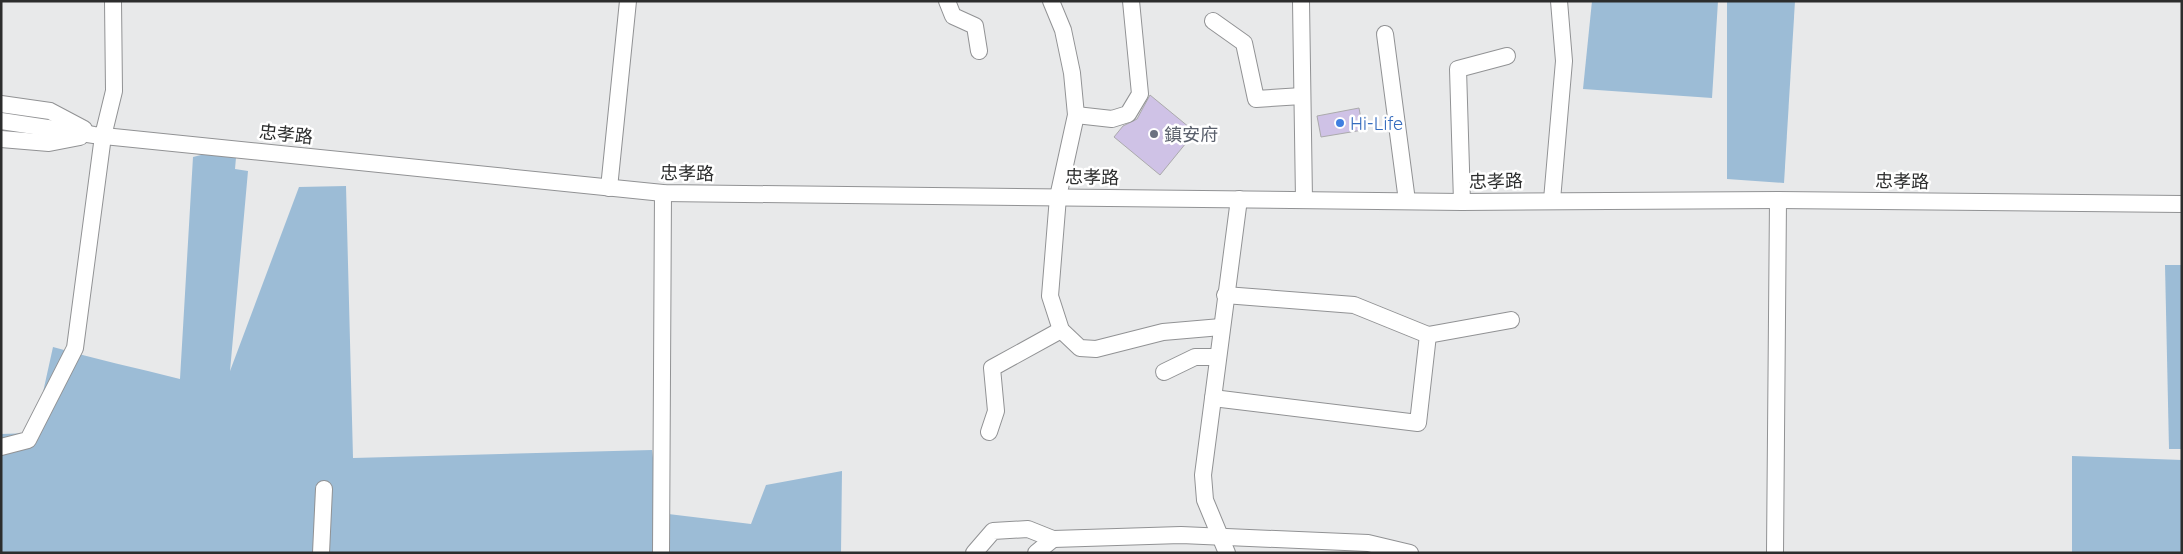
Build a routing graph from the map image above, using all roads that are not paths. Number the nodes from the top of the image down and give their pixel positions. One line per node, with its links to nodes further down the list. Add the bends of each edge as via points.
1 (113, 1): 16 (street, via 114,91)
2 (628, 1): 18 (street)
3 (947, 1): 10 (street, via 953,16 975,26)
4 (1051, 1): 14 (street, via 1063,30)
5 (1131, 1): 14 (street, via 1140,94 1128,114 1112,119)
6 (1301, 1): 12 (street)
7 (1559, 1): 23 (street, via 1564,61)
8 (1213, 21): 12 (street, via 1244,43 1256,99)
9 (1386, 34): 25 (street)
10 (979, 52)
11 (1507, 56): 26 (street, via 1458,69)
12 (1302, 96): 22 (street)
13 (1, 104): 16 (street, via 50,111)
14 (1076, 115): 20 (street)
15 (4, 121): 16 (street, 忠孝路)
16 (99, 135): 17 (street, via 49,143); 18 (street, 忠孝路); 37 (street, via 75,348 28,440)
17 (1, 139)
18 (609, 188): 19 (street, 忠孝路)
19 (663, 193): 20 (street, 忠孝路); 42 (street)
20 (1058, 197): 21 (street, 忠孝路); 31 (street, via 1050,296)
21 (1239, 199): 22 (street, 忠孝路); 28 (street)
22 (1304, 200): 25 (street, 忠孝路)
23 (1552, 200): 24 (street, 忠孝路); 26 (street, 忠孝路)
24 (1778, 200): 27 (street, 忠孝路); 46 (street)
25 (1407, 201): 26 (street, 忠孝路)
26 (1462, 202)
27 (2182, 204)
28 (1226, 295): 30 (street); 32 (street, via 1354,305)
29 (1511, 320): 32 (street)
30 (1221, 327): 31 (street, via 1162,332 1096,348 1080,348); 33 (street)
31 (1061, 330): 36 (street, via 992,368 996,410)
32 (1428, 335): 35 (street, via 1418,424)
33 (1218, 357): 34 (street, via 1195,358); 35 (street)
34 (1164, 372)
35 (1212, 398): 40 (street, via 1203,475 1205,500)
36 (990, 432)
37 (1, 447)
38 (324, 489): 41 (street)
39 (1053, 539): 40 (street, via 1181,535); 43 (street, via 1028,529 993,531); 44 (street)
40 (1224, 546): 45 (street, via 1368,543)
41 (321, 553)
42 (660, 553)
43 (974, 553)
44 (1036, 553)
45 (1410, 553)
46 (1775, 553)

